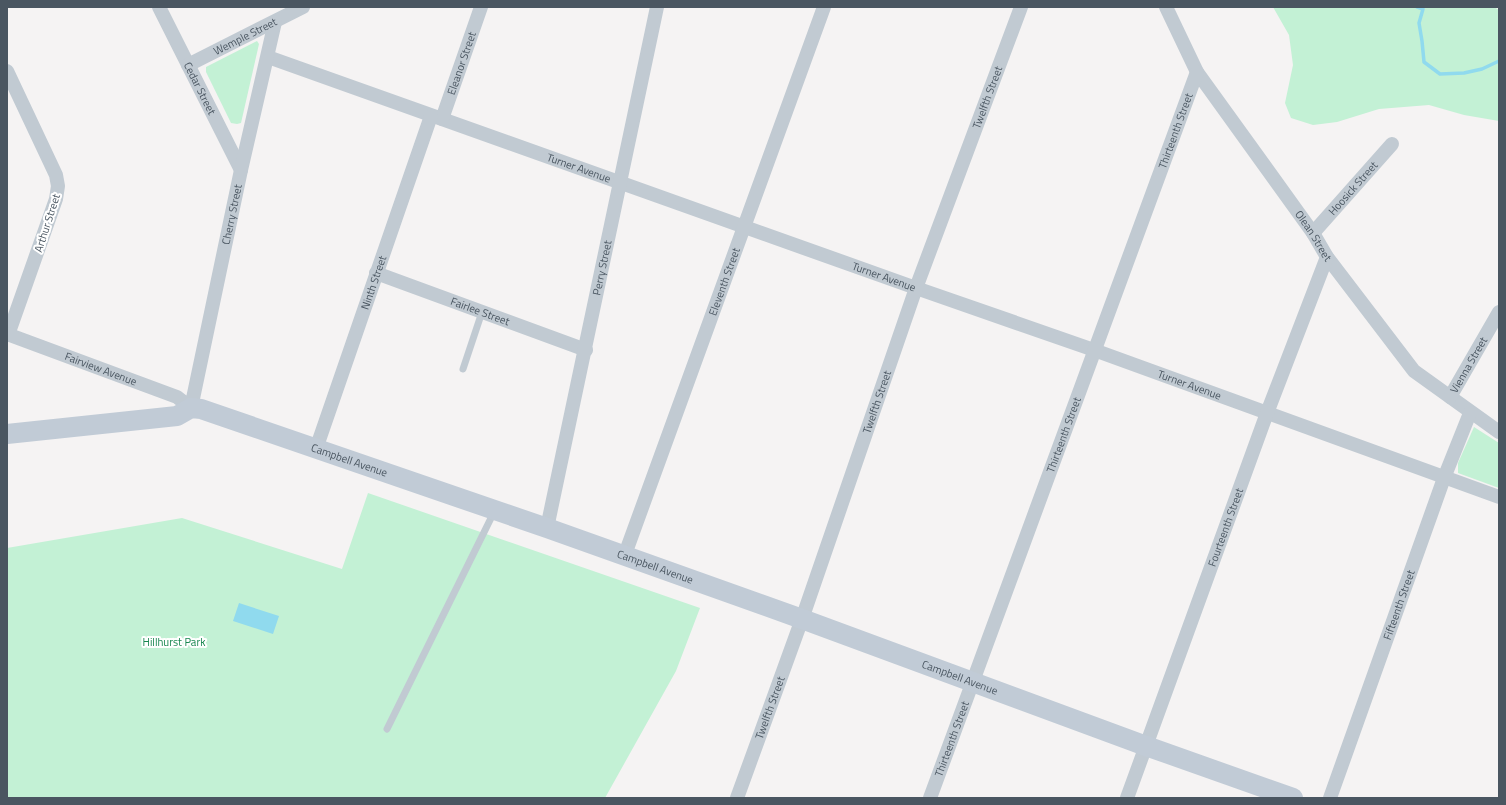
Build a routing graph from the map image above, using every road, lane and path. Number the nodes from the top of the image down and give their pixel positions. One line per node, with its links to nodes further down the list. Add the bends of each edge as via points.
1 (159, 7): 10 (street, Cedar Street)
2 (303, 7): 8 (street, Wemple Street)
3 (481, 7): 13 (street, Eleanor Street)
4 (657, 7): 16 (street, Perry Street)
5 (824, 7): 17 (street, Eleventh Street)
6 (1021, 7): 21 (street, Twelfth Street)
7 (1166, 7): 12 (street, Olean Street)
8 (275, 22): 9 (street, Cherry Street); 10 (street, Wemple Street)
9 (268, 57): 13 (street, Turner Avenue); 15 (street, Cherry Street)
10 (188, 65): 15 (street, Cedar Street)
11 (7, 71): 24 (street, Arthur Street, via 56,175 58,186 56,200)
12 (1197, 72): 18 (street, Olean Street); 26 (street, Thirteenth Street)
13 (437, 117): 16 (street, Turner Avenue); 20 (street, Ninth Street)
14 (1392, 144): 18 (street, Hoosick Street)
15 (241, 170): 29 (street, Cherry Street)
16 (619, 182): 17 (street, Turner Avenue); 25 (street, Perry Street)
17 (745, 227): 21 (street, Turner Avenue); 39 (street, Eleventh Street)
18 (1313, 233): 19 (street, Olean Street)
19 (1328, 258): 28 (street, Olean Street, via 1414,372); 31 (street, Fourteenth Street)
20 (376, 273): 22 (street, Fairlee Street); 34 (street, Ninth Street)
21 (916, 288): 26 (street, Turner Avenue); 40 (street, Twelfth Street)
22 (482, 312): 25 (street, Fairlee Street); 27 (lane)
23 (1499, 312): 28 (street, Vienna Street)
24 (8, 334): 29 (street, Fairview Avenue, via 177,396)
25 (586, 350): 38 (street, Perry Street)
26 (1094, 350): 31 (street, Turner Avenue); 41 (street, Thirteenth Street)
27 (463, 369)
28 (1450, 397): 30 (street, Olean Street)
29 (191, 408): 33 (street, via 177,416); 34 (street, Campbell Avenue, via 201,409)
30 (1470, 412): 32 (street, Olean Street); 35 (street, Fifteenth Street)
31 (1267, 413): 35 (street, Turner Avenue); 43 (street, Fourteenth Street)
32 (1499, 432)
33 (7, 434)
34 (316, 449): 37 (street, Campbell Avenue)
35 (1444, 478): 36 (street, Turner Avenue); 48 (street, Fifteenth Street)
36 (1499, 497)
37 (495, 510): 38 (street, Campbell Avenue); 42 (lane)
38 (547, 528): 39 (street, Campbell Avenue)
39 (624, 556): 40 (street, Campbell Avenue)
40 (802, 619): 41 (street, Campbell Avenue); 44 (street, Twelfth Street)
41 (973, 682): 43 (street, Campbell Avenue); 45 (street, Thirteenth Street)
42 (387, 729)
43 (1146, 746): 46 (street, Fourteenth Street); 47 (street, Campbell Avenue)
44 (737, 798)
45 (930, 798)
46 (1127, 798)
47 (1293, 798)
48 (1330, 798)

